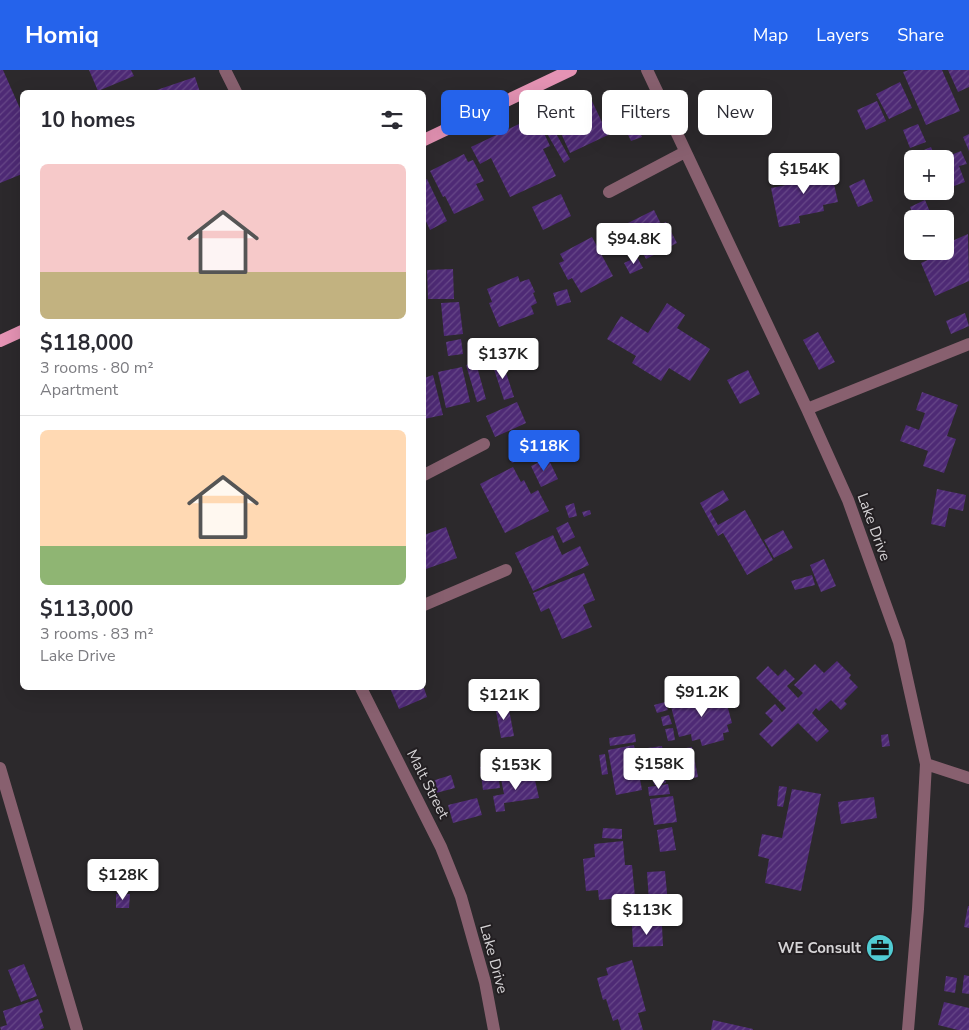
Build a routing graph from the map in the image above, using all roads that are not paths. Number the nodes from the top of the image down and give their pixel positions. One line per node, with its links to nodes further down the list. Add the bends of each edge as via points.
1 (225, 70): 4 (street)
2 (571, 70): 5 (main road)
3 (647, 70): 6 (street, Lake Drive)
4 (235, 90)
5 (426, 139)
6 (686, 152): 7 (street); 11 (street, Lake Drive)
7 (609, 192)
8 (20, 331): 9 (main road)
9 (0, 342)
10 (969, 344): 11 (street)
11 (807, 409): 17 (street, Lake Drive, via 848,500 899,642)
12 (484, 444): 13 (street)
13 (426, 474)
14 (506, 570): 15 (street)
15 (426, 604)
16 (362, 690): 20 (street, Malt Street, via 441,848)
17 (926, 764): 19 (street); 23 (street, Lake Drive)
18 (0, 768): 21 (street)
19 (969, 778)
20 (461, 897): 22 (street, Lake Drive, via 485,982)
21 (78, 1030)
22 (494, 1030)
23 (908, 1030)

